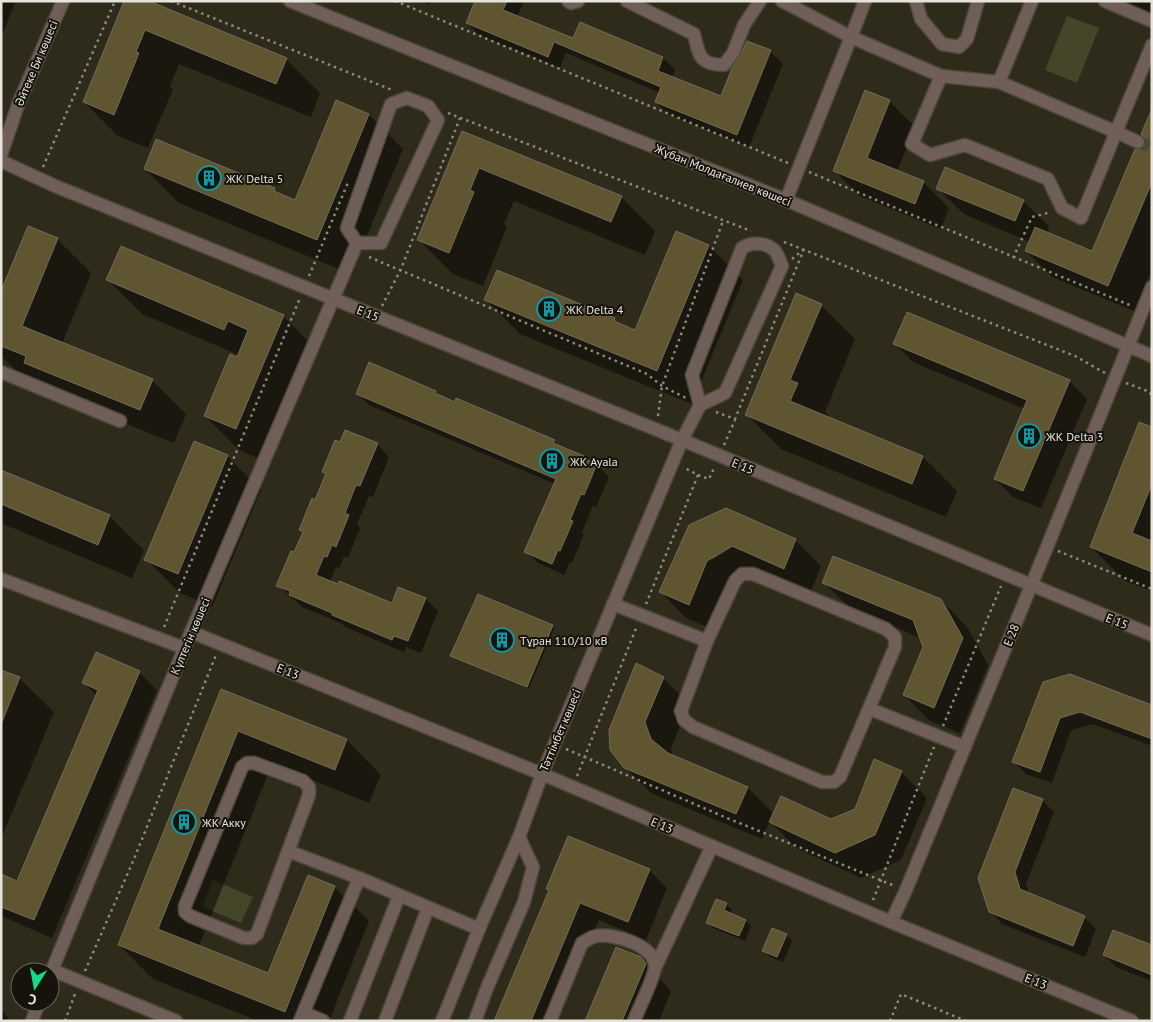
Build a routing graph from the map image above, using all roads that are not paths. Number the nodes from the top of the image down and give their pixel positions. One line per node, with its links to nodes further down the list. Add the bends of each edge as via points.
1 (62, 1): 20 (street, Әйтеке Би көшесі, via 19,102)
2 (290, 1): 22 (street, Жұбан Молдағалиев көшесі)
3 (568, 1): 4 (street)
4 (578, 1)
5 (628, 1): 6 (street, via 694,34 699,55 711,65 724,66 733,53 744,24)
6 (760, 1)
7 (782, 1): 14 (street)
8 (864, 1): 14 (street)
9 (916, 1): 10 (street, via 921,19 942,44 959,47 967,39)
10 (978, 1)
11 (1032, 1): 17 (street)
12 (1105, 1): 13 (street)
13 (1152, 21)
14 (851, 37): 16 (street); 22 (street)
15 (1152, 45): 18 (street)
16 (941, 76): 17 (street); 18 (street, via 912,144 930,155 965,145 1048,179 1062,208 1081,218)
17 (999, 82): 18 (street)
18 (1116, 132): 19 (street)
19 (1138, 142)
20 (1, 155)
21 (1, 161): 25 (street, E 15)
22 (786, 200): 26 (street, Жұбан Молдағалиев көшесі)
23 (356, 247): 23 (street, via 381,243 438,120 428,106 407,98 391,104 347,228); 25 (street, Күлтегін көшесі)
24 (1152, 287): 26 (street, E 28)
25 (334, 298): 31 (street, E 15); 35 (street, Күлтегін көшесі)
26 (1129, 346): 27 (street, Жұбан Молдағалиев көшесі); 33 (street, E 28)
27 (1152, 356)
28 (1, 372): 30 (street)
29 (700, 406): 29 (street, via 725,393 782,266 776,252 767,245 748,244 742,248 692,375); 31 (street, Тәттімбет көшесі)
30 (120, 421)
31 (682, 440): 33 (street, E 15); 34 (street, Тәттімбет көшесі)
32 (1, 579): 38 (street)
33 (1031, 586): 36 (street, E 15); 40 (street, E 28)
34 (613, 604): 37 (street); 41 (street, Тәттімбет көшесі)
35 (191, 632): 38 (street, Күлтегін көшесі); 41 (street, E 13)
36 (1152, 635)
37 (707, 641): 39 (street, via 734,581 742,574 753,574 886,629 895,637 895,647); 39 (street, via 681,711 684,720 692,727 822,782 834,782 840,777)
38 (184, 648): 50 (street, Күлтегін көшесі)
39 (870, 709): 40 (street)
40 (965, 747): 48 (street, E 28)
41 (542, 774): 42 (street, Тәттімбет көшесі); 43 (street, E 13)
42 (519, 837): 49 (street, Тәттімбет көшесі); 59 (street, via 533,867 524,902)
43 (712, 846): 48 (street, E 13); 51 (street)
44 (288, 851): 44 (street, via 309,787 303,781 247,763 242,768 185,912 244,938 252,938 257,934); 45 (street)
45 (359, 878): 46 (street); 53 (street)
46 (399, 896): 47 (street); 56 (street)
47 (428, 908): 49 (street); 57 (street)
48 (891, 922): 62 (street, E 13)
49 (479, 929): 58 (street, Тәттімбет көшесі)
50 (56, 962)
51 (655, 968): 60 (street, via 653,957 646,948 612,936 594,936 582,943); 61 (street)
52 (60, 976): 54 (street)
53 (302, 1017): 55 (street)
54 (176, 1021)
55 (323, 1021)
56 (350, 1021)
57 (385, 1021)
58 (442, 1021)
59 (475, 1021)
60 (550, 1021)
61 (634, 1021)
62 (1132, 1021)

